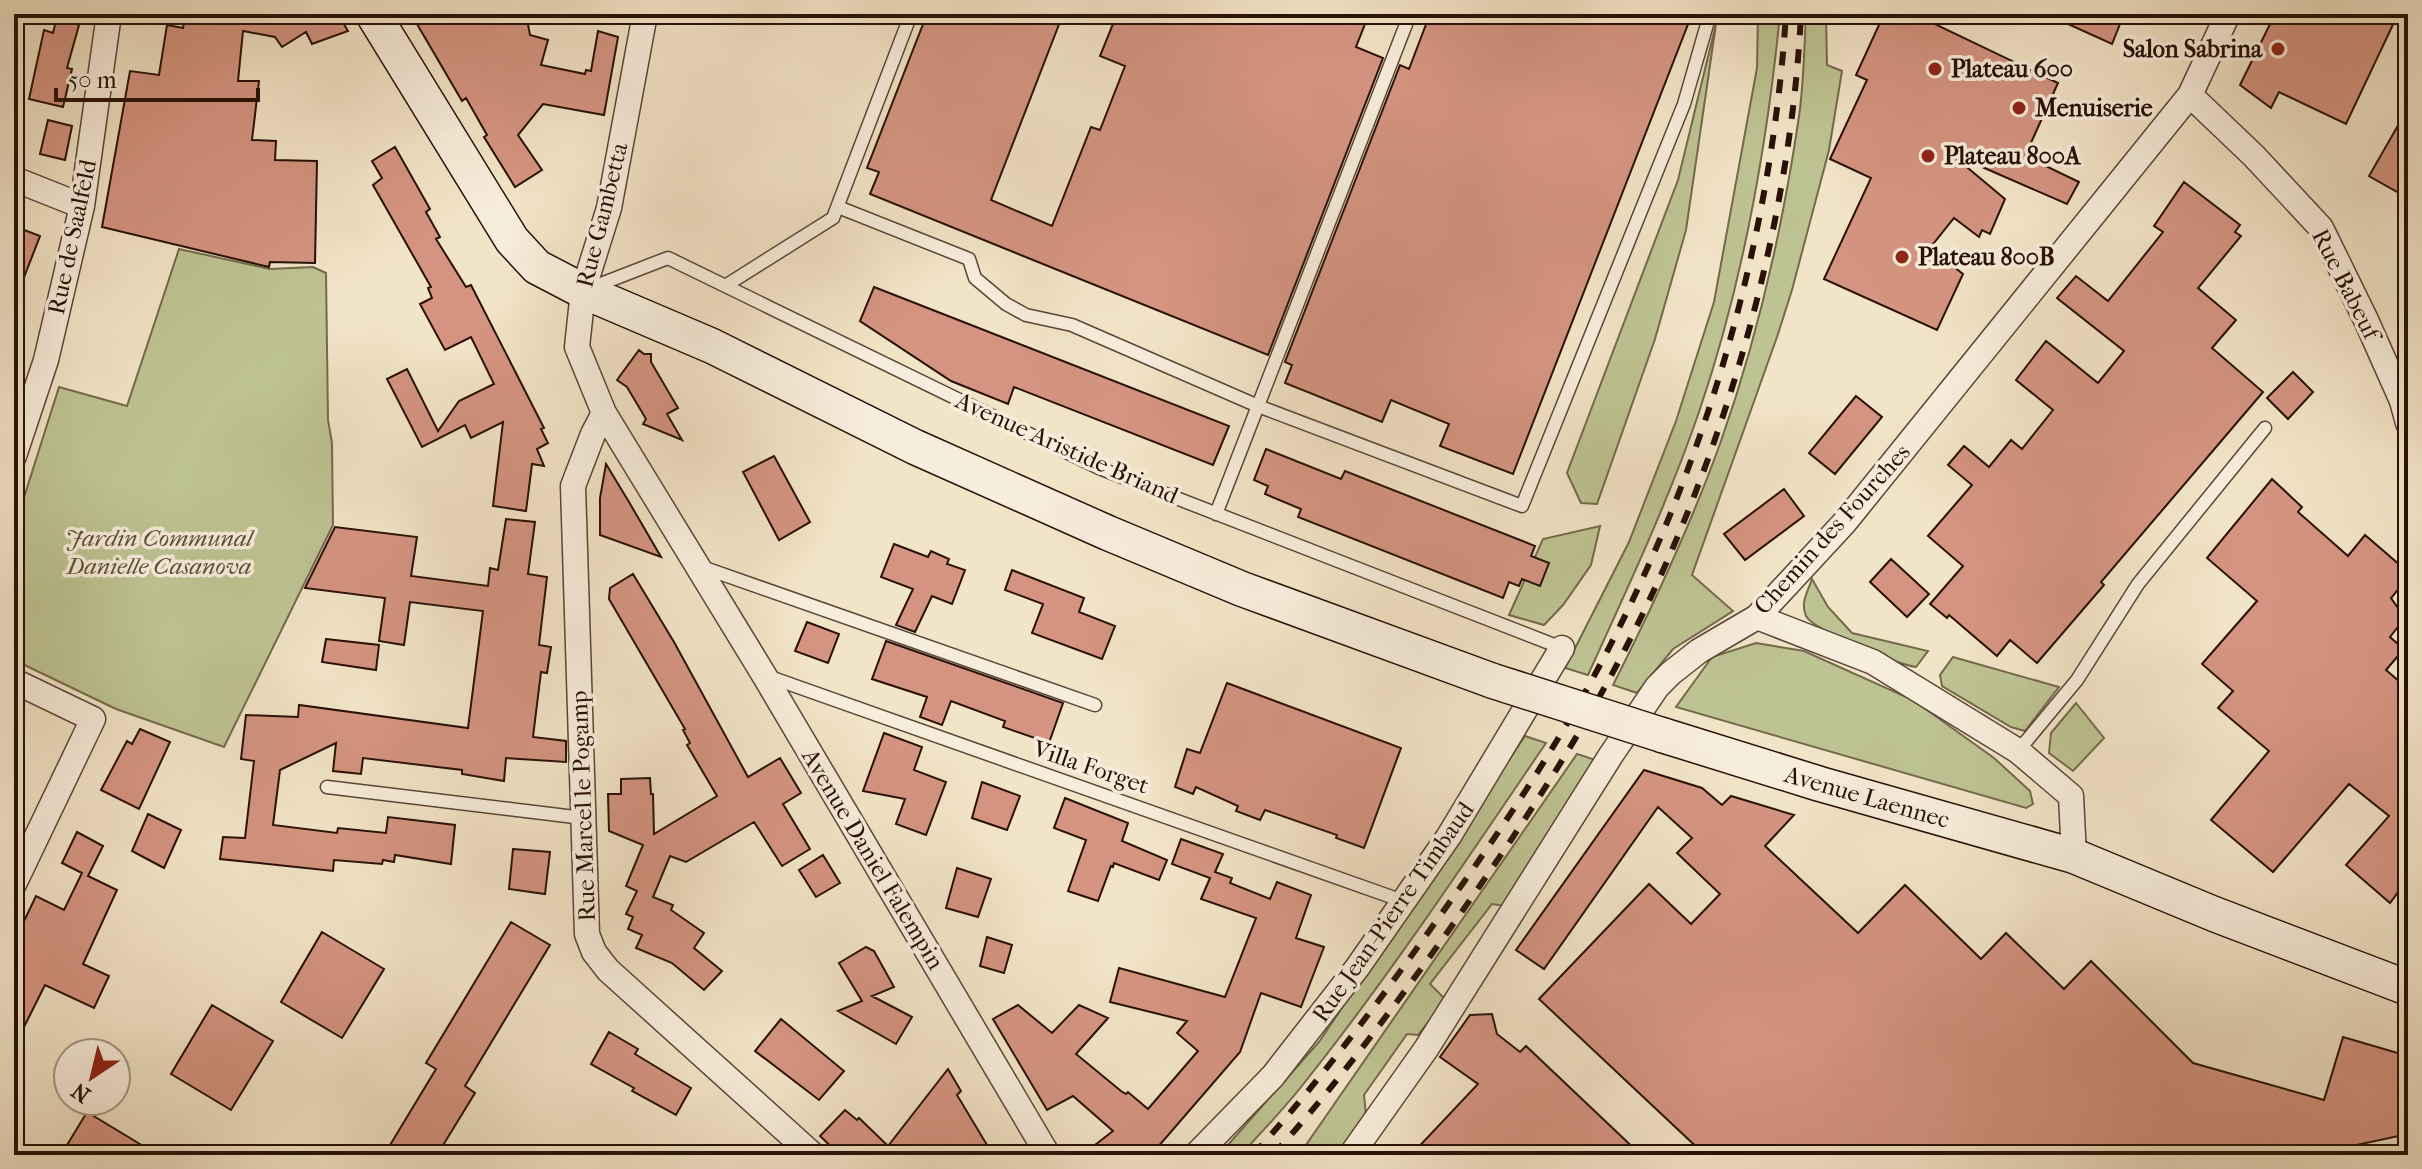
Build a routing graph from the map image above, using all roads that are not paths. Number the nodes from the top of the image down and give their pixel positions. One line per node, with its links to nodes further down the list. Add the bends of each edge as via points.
1 (109, 14): 10 (street, Rue de Saalfeld)
2 (373, 14): 13 (main road, via 512,240 537,267)
3 (645, 14): 13 (street, Rue Gambetta, via 609,208)
4 (911, 14): 11 (lane)
5 (1410, 14): 14 (lane)
6 (1710, 14): 14 (lane, via 1684,104 1522,506)
7 (2228, 14): 8 (street, Chemin des Fourches)
8 (2190, 95): 16 (street, Rue Babeuf, via 2321,228); 21 (street, Chemin des Fourches, via 1845,522)
9 (14, 179): 10 (street)
10 (82, 206): 18 (street, Rue de Saalfeld, via 46,360)
11 (838, 207): 12 (lane, via 833,218); 14 (lane, via 969,259 975,278 1026,315 1072,325)
12 (725, 286): 13 (lane, Avenue Aristide Briand, via 668,258); 19 (lane, Avenue Aristide Briand, via 1099,468)
13 (583, 291): 15 (street, Rue Gambetta, via 577,347); 29 (main road, Avenue Laennec, bridge, via 699,341 915,447 1256,594 1493,681 1820,784)
14 (1258, 406): 19 (lane)
15 (604, 413): 20 (street, Avenue Daniel Falempin); 28 (street, Rue Marcel le Pogamp, via 573,486)
16 (2408, 423)
17 (2265, 428): 26 (lane, via 2138,584 2077,680)
18 (14, 456)
19 (1216, 514): 22 (lane, Avenue Aristide Briand)
20 (695, 565): 23 (street, Avenue Daniel Falempin); 25 (lane)
21 (1757, 617): 26 (street, via 1873,662); 36 (street, Chemin des Fourches, via 1699,651 1657,687 1426,1049)
22 (1562, 648): 31 (street, Rue Jean-Pierre Timbaud, via 1483,782)
23 (764, 675): 31 (lane, Villa Forget); 34 (street, Avenue Daniel Falempin)
24 (14, 681): 30 (street, via 93,719)
25 (1095, 705)
26 (2018, 751): 29 (street, via 2071,796)
27 (327, 787): 28 (lane)
28 (583, 818): 33 (street, Rue Marcel le Pogamp, via 587,934 594,952)
29 (2074, 856): 32 (main road, Avenue Laennec)
30 (14, 884)
31 (1403, 901): 35 (street, Rue Jean-Pierre Timbaud, via 1273,1076)
32 (2408, 988)
33 (813, 1155)
34 (1048, 1155)
35 (1196, 1155)
36 (1351, 1155)

